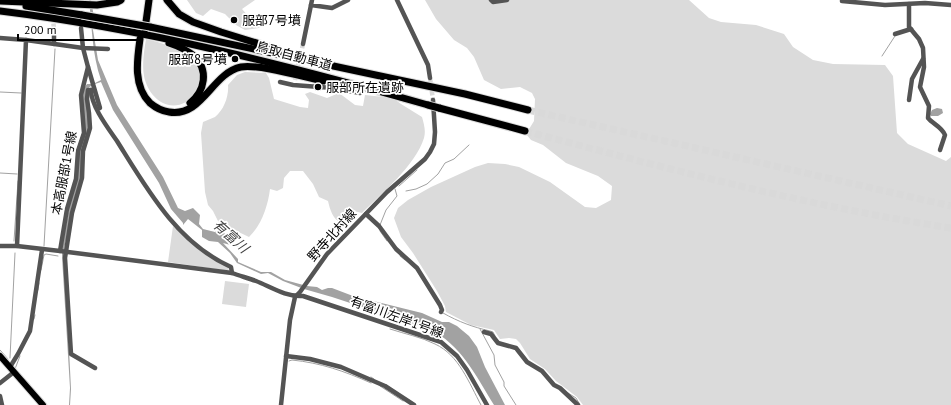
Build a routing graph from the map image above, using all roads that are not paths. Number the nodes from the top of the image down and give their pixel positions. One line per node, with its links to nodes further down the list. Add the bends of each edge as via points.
1 (121, 0): 12 (highway, via 104,5)
2 (145, 0): 23 (highway)
3 (148, 0): 23 (highway)
4 (167, 0): 32 (highway, via 179,14 193,22 252,42 307,56)
5 (348, 0): 13 (street, via 332,8)
6 (397, 0): 34 (street, via 428,65)
7 (491, 0): 8 (street)
8 (507, 0)
9 (0, 1): 12 (highway)
10 (842, 1): 11 (street)
11 (849, 1): 16 (street, via 885,5)
12 (80, 2)
13 (312, 2): 28 (street)
14 (942, 3): 16 (street); 17 (street)
15 (0, 4): 23 (highway, bridge, via 82,14)
16 (909, 4): 20 (street)
17 (951, 5)
18 (0, 11): 19 (highway)
19 (82, 26): 22 (highway); 29 (street, 本高服部1号線)
20 (911, 29): 24 (street); 31 (street, via 921,41)
21 (54, 31): 27 (street)
22 (129, 32): 23 (highway); 23 (highway, via 177,46 198,60 203,71 203,87 188,105 165,107 150,97 142,75 141,58)
23 (145, 33): 32 (highway, 鳥取自動車道); 40 (highway, 鳥取自動車道); 40 (highway, via 137,68 142,92 155,107 171,112 183,111 194,106 221,78 233,69 243,67 262,68)
24 (895, 34)
25 (0, 38): 26 (street)
26 (26, 40): 27 (street); 48 (street)
27 (54, 44): 29 (street)
28 (304, 44)
29 (83, 48): 30 (street); 33 (street, 本高服部1号線)
30 (108, 49)
31 (924, 59): 41 (street, via 912,79); 45 (street, via 920,90 929,106 928,118 944,132)
32 (321, 64): 43 (highway, 鳥取自動車道)
33 (88, 67): 38 (street); 50 (street, 本高服部1号線, via 81,95 84,133 78,151 76,179 68,209)
34 (430, 78)
35 (294, 80): 37 (street)
36 (280, 82): 37 (street)
37 (293, 85): 39 (street)
38 (93, 90): 50 (street, via 88,90 90,128 83,151 82,178); 51 (street, via 103,120 161,209 199,247 231,267)
39 (360, 93)
40 (386, 93): 42 (highway, 鳥取自動車道)
41 (909, 100)
42 (430, 103): 44 (highway, 鳥取自動車道, bridge, via 439,108); 46 (street, 野寺北村線, via 435,132 430,152)
43 (528, 110)
44 (525, 131)
45 (940, 150)
46 (366, 214): 52 (street, 野寺北村線, via 327,254); 53 (street, via 379,226 396,249 417,268 440,305)
47 (0, 246): 48 (street)
48 (17, 246): 49 (street)
49 (42, 250): 50 (street); 57 (street, via 30,331)
50 (63, 252): 51 (street); 58 (street, via 70,354)
51 (232, 273): 52 (street, 有富川左岸1号線)
52 (295, 297): 56 (street); 66 (street, 有富川左岸1号線, via 303,296 441,342 457,356)
53 (441, 312)
54 (484, 332): 67 (street, via 491,334 498,343 516,348 525,360)
55 (0, 356): 57 (main road)
56 (286, 356): 64 (street); 65 (street, via 341,367 385,386)
57 (10, 367): 59 (main road)
58 (95, 368)
59 (14, 372): 60 (street); 63 (main road)
60 (0, 383)
61 (0, 396): 62 (street)
62 (2, 405)
63 (42, 405)
64 (281, 405)
65 (414, 405)
66 (487, 405)
67 (578, 405)

